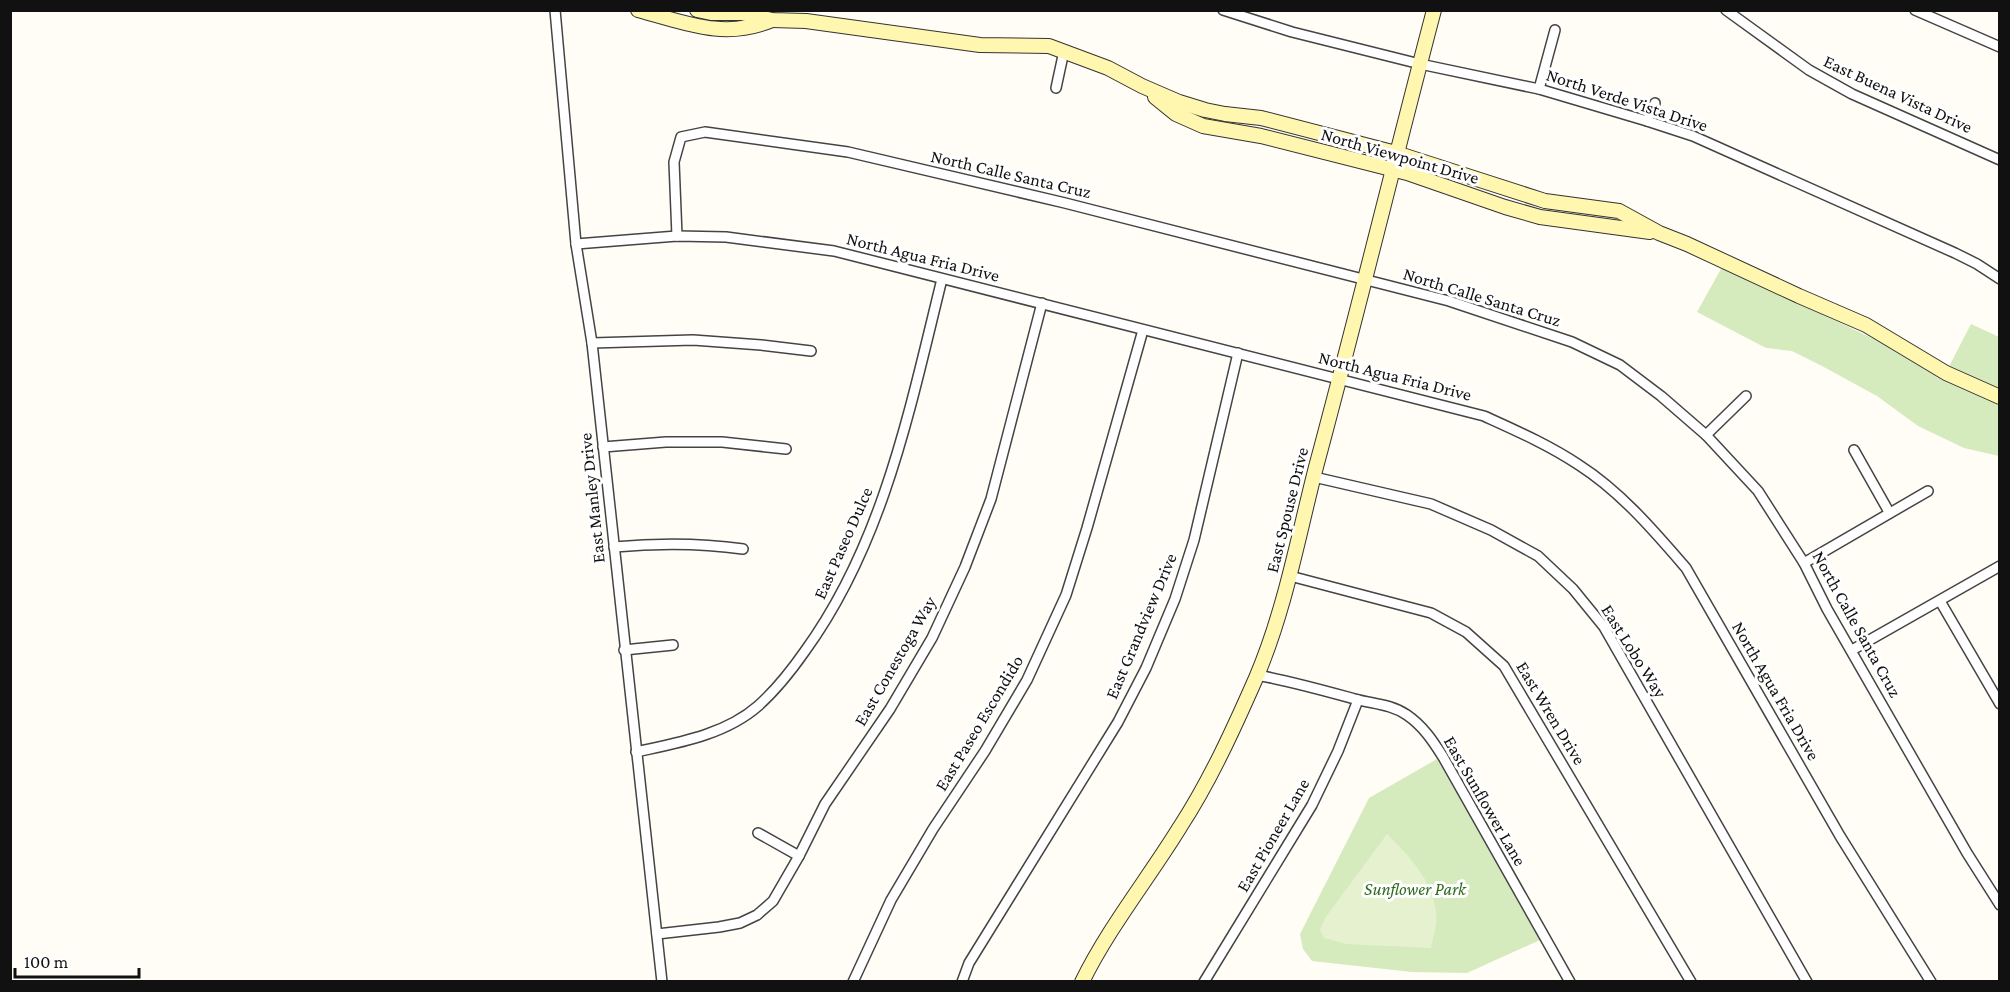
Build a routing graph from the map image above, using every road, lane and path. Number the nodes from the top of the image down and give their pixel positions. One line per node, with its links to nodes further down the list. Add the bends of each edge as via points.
1 (555, 10): 23 (street, East Manley Drive)
2 (638, 10): 8 (main road, North Viewpoint Drive, via 729,31)
3 (697, 10): 8 (main road, North Viewpoint Drive)
4 (1223, 10): 12 (street, North Verde Vista Drive)
5 (1434, 10): 12 (main road, East Spouse Drive)
6 (1726, 10): 19 (street, East Buena Vista Drive, via 1809,70 1852,94)
7 (1915, 10): 10 (street)
8 (772, 20): 11 (main road, North Viewpoint Drive, via 806,21 969,44 1049,46)
9 (1555, 30): 15 (street)
10 (2000, 47)
11 (1064, 51): 13 (main road, North Viewpoint Drive); 14 (street)
12 (1420, 64): 15 (street, North Verde Vista Drive); 18 (main road, East Spouse Drive)
13 (1142, 86): 18 (main road, North Viewpoint Drive, via 1205,110 1261,118); 20 (main road, North Viewpoint Drive, via 1176,114 1203,126 1261,136)
14 (1056, 88)
15 (1539, 89): 17 (street, North Verde Vista Drive)
16 (1655, 103): 17 (street)
17 (1647, 121): 25 (street, North Verde Vista Drive, via 1693,136 1944,248)
18 (1396, 153): 20 (main road, East Spouse Drive); 21 (main road, North Viewpoint Drive, via 1545,201 1618,211)
19 (2000, 160)
20 (1392, 169): 21 (main road, North Viewpoint Drive, via 1540,217); 26 (main road, East Spouse Drive)
21 (1659, 233): 34 (main road, North Viewpoint Drive, via 1866,325 1946,373)
22 (677, 236): 23 (street, North Agua Fria Drive); 24 (street, North Agua Fria Drive, via 737,238 834,251); 26 (street, North Calle Santa Cruz, via 675,162 681,137 705,132 848,152)
23 (576, 244): 29 (street, East Manley Drive)
24 (942, 279): 27 (street, North Agua Fria Drive); 54 (street, East Paseo Dulce, via 897,457 873,525 844,589 815,637 787,676 757,707 720,729)
25 (2000, 279)
26 (1366, 280): 32 (main road, East Spouse Drive); 35 (street, North Calle Santa Cruz, via 1449,301 1572,342 1620,365)
27 (1042, 303): 28 (street, North Agua Fria Drive); 56 (street, East Conestoga Way, via 991,499 965,567 932,638 890,709 825,804)
28 (1143, 330): 31 (street, North Agua Fria Drive); 60 (street, East Paseo Escondido, via 1066,595 1027,680 891,900)
29 (592, 343): 30 (street, via 693,340); 36 (street, East Manley Drive)
30 (811, 351)
31 (1238, 353): 32 (street, North Agua Fria Drive); 61 (street, East Grandview Drive, via 1194,540 1146,668 1118,722 969,963)
32 (1340, 379): 39 (main road, East Spouse Drive); 67 (street, North Agua Fria Drive, via 1484,416 1533,438 1581,466 1647,523 1686,568 1840,836)
33 (1746, 396): 35 (street)
34 (2000, 397)
35 (1706, 435): 44 (street, North Calle Santa Cruz, via 1758,491)
36 (603, 447): 37 (street, via 711,442); 42 (street, East Manley Drive)
37 (786, 449)
38 (1854, 450): 41 (street)
39 (1314, 477): 46 (main road, East Spouse Drive); 66 (street, East Lobo Way, via 1431,504 1538,556 1573,589 1604,627)
40 (1928, 491): 41 (street)
41 (1889, 512): 44 (street)
42 (614, 547): 43 (street, via 654,543); 49 (street, East Manley Drive)
43 (743, 549)
44 (1804, 563): 50 (street, North Calle Santa Cruz)
45 (2000, 566): 47 (street)
46 (1290, 576): 51 (main road, East Spouse Drive); 65 (street, East Wren Drive, via 1431,613 1466,632 1504,666)
47 (1940, 601): 50 (street); 53 (street)
48 (673, 645): 49 (street)
49 (624, 650): 54 (street, East Manley Drive)
50 (1852, 650): 57 (street, North Calle Santa Cruz)
51 (1257, 675): 52 (street, East Sunflower Lane); 62 (main road, East Spouse Drive, via 1182,826 1106,936)
52 (1358, 700): 63 (street, East Pioneer Lane, via 1312,805); 64 (street, East Sunflower Lane, via 1390,706 1408,715 1427,733)
53 (2000, 704)
54 (636, 752): 58 (street, East Manley Drive)
55 (758, 833): 56 (street)
56 (799, 855): 58 (street, East Conestoga Way, via 773,901 757,915 719,927)
57 (2000, 905)
58 (657, 934): 59 (street, East Manley Drive)
59 (662, 981)
60 (853, 981)
61 (962, 981)
62 (1082, 981)
63 (1204, 981)
64 (1570, 981)
65 (1691, 981)
66 (1807, 981)
67 (1931, 981)

